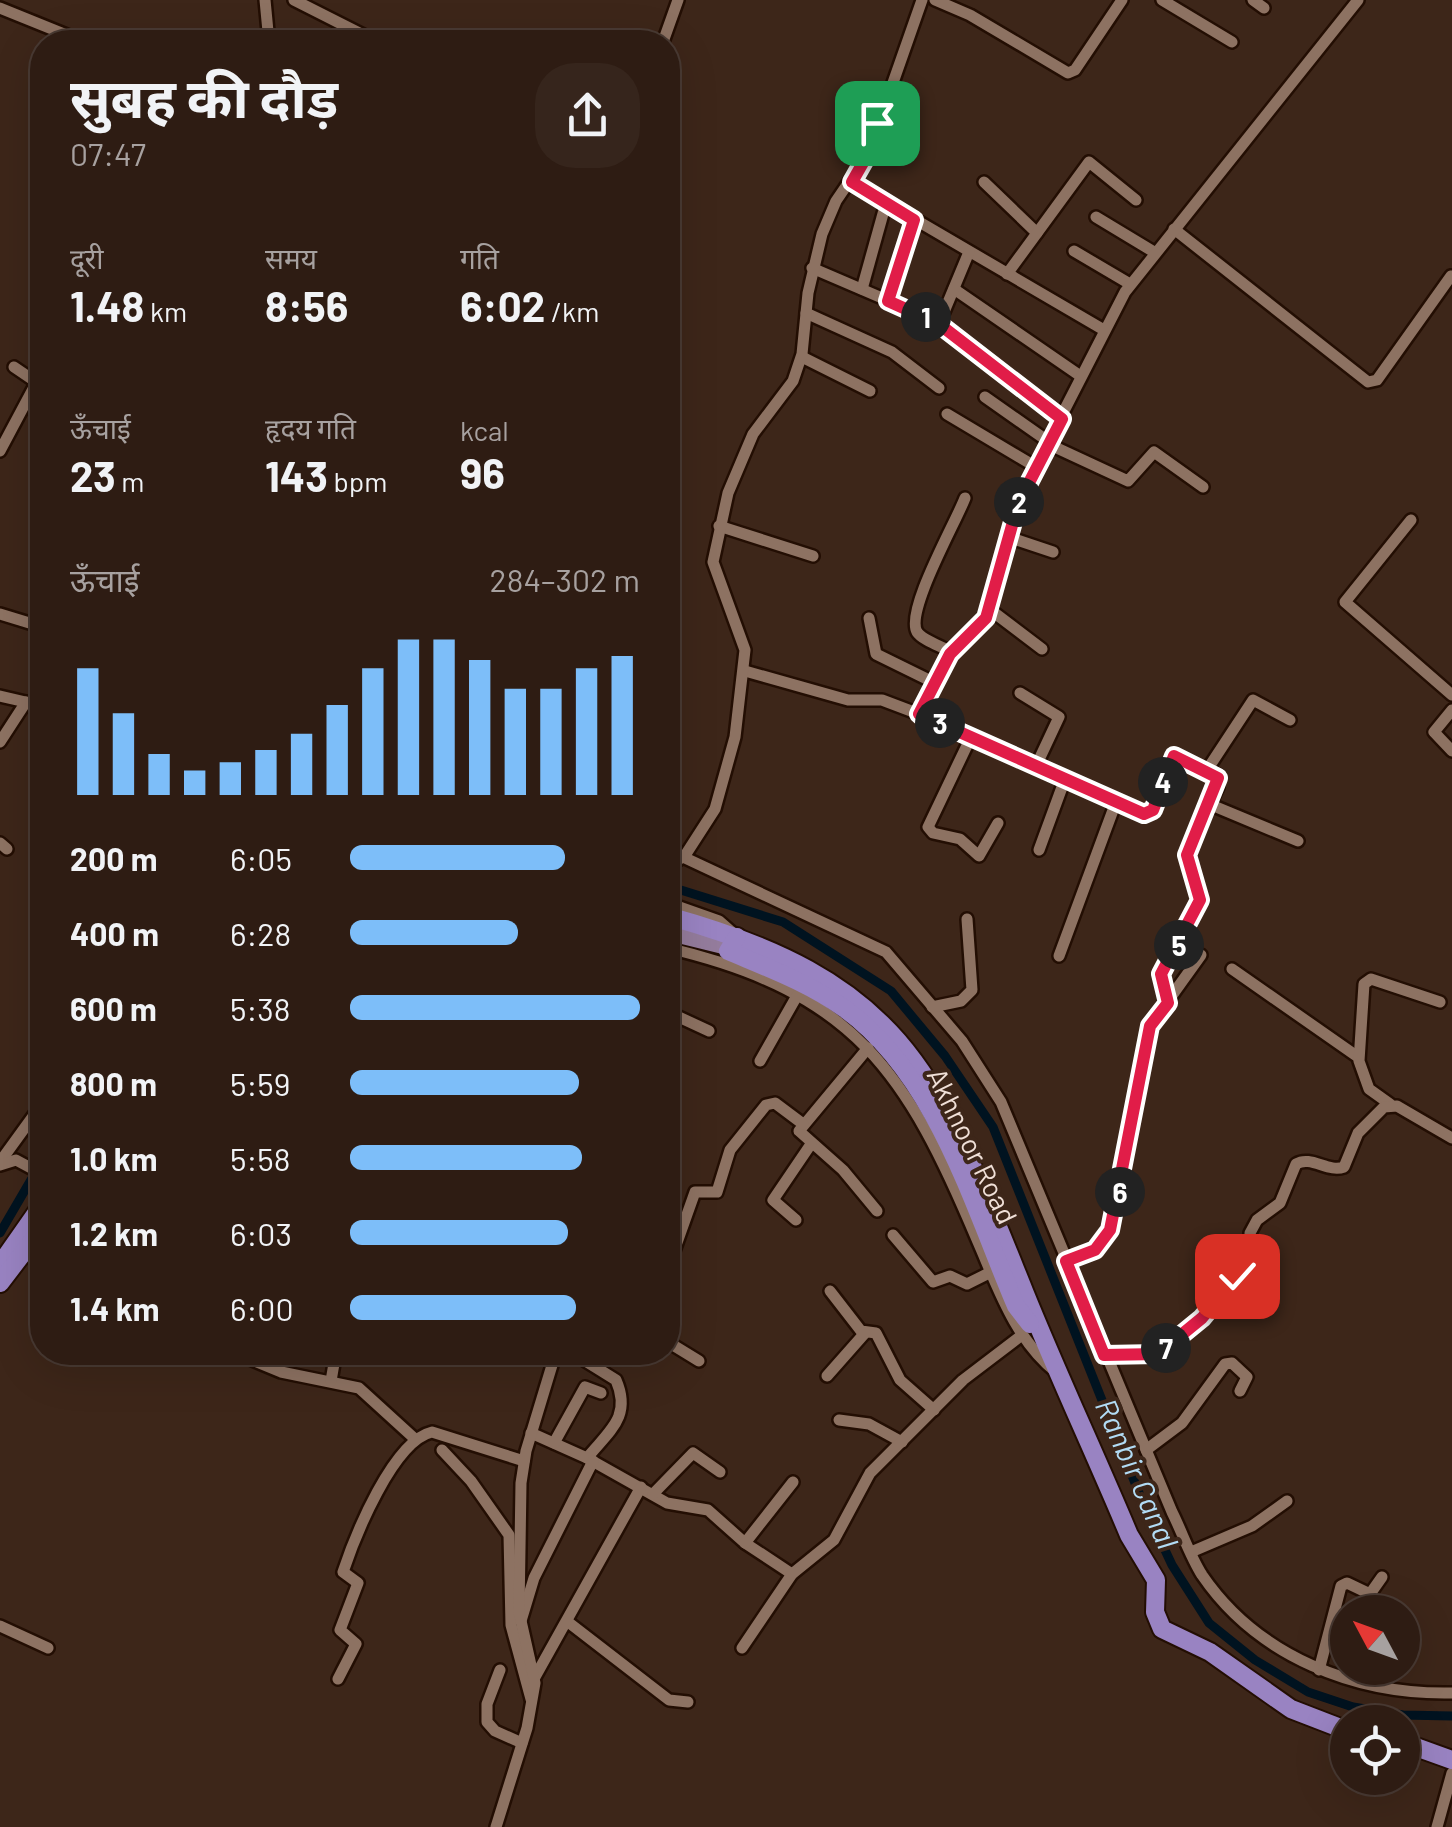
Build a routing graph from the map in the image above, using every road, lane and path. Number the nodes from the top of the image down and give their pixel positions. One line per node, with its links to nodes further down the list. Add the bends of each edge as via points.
1 (265, 0): 11 (street)
2 (294, 0): 12 (street)
3 (678, 0): 13 (street)
4 (922, 0): 15 (street)
5 (936, 0): 6 (street, via 1068,73)
6 (1122, 0)
7 (1162, 0): 14 (street)
8 (1358, 0): 21 (street)
9 (0, 8): 10 (street)
10 (54, 30)
11 (268, 30)
12 (340, 30)
13 (667, 30)
14 (1232, 42)
15 (852, 182): 18 (street); 26 (street, via 828,215)
16 (984, 182): 22 (street)
17 (1136, 200): 22 (street, via 1089,162)
18 (886, 203): 20 (street); 30 (street)
19 (1096, 217): 25 (street)
20 (914, 220): 24 (street); 32 (street)
21 (1174, 229): 25 (street); 28 (street, via 1368,382 1376,380)
22 (1037, 233): 27 (street)
23 (1074, 251): 29 (street)
24 (969, 252): 27 (street); 31 (street)
25 (1154, 252): 29 (street)
26 (812, 268): 30 (street); 33 (street)
27 (1007, 274): 35 (street)
28 (1451, 276)
29 (1130, 284): 35 (street)
30 (862, 289): 32 (street)
31 (954, 289): 34 (street); 39 (street)
32 (888, 301): 34 (street)
33 (806, 313): 36 (street); 40 (street, via 892,352)
34 (939, 324): 45 (street)
35 (1104, 330): 39 (street)
36 (802, 356): 41 (street); 52 (street, via 793,381 746,447)
37 (14, 368): 38 (street)
38 (30, 375)
39 (1079, 375): 45 (street)
40 (939, 388)
41 (870, 391)
42 (985, 397): 46 (street)
43 (30, 398): 47 (street)
44 (947, 414): 48 (street)
45 (1062, 419): 46 (street)
46 (1051, 443): 48 (street); 49 (street, via 1128,481 1156,452)
47 (0, 452)
48 (1036, 467): 53 (street)
49 (1203, 487)
50 (965, 498): 61 (street, via 926,581 916,626)
51 (1411, 520): 65 (street, via 1345,602)
52 (719, 526): 55 (street); 62 (street, via 716,575 743,639)
53 (1008, 536): 54 (street); 56 (street)
54 (1053, 552)
55 (813, 556)
56 (988, 608): 60 (street); 61 (street, via 979,628)
57 (0, 614): 59 (street)
58 (869, 618): 63 (street, via 876,654)
59 (30, 623)
60 (1042, 649)
61 (951, 652): 63 (street)
62 (744, 671): 70 (street); 83 (street, via 719,800)
63 (934, 683): 70 (street)
64 (1020, 694): 75 (street, via 1059,716)
65 (1452, 695)
66 (0, 696): 67 (street)
67 (30, 703)
68 (30, 709): 73 (street)
69 (1452, 710): 74 (street, via 1434,732)
70 (919, 714): 72 (street)
71 (1290, 720): 76 (street, via 1252,700)
72 (971, 737): 75 (street); 80 (street, via 928,827 979,856)
73 (0, 742)
74 (1452, 751)
75 (1036, 766): 77 (street)
76 (1207, 770): 78 (street, via 1176,755 1151,813); 79 (street, via 1218,778)
77 (1065, 779): 78 (street); 82 (street)
78 (1116, 802): 92 (street)
79 (1209, 804): 81 (street); 95 (street, via 1187,855 1200,900 1160,977)
80 (998, 824)
81 (1298, 841)
82 (1039, 850)
83 (683, 856): 84 (street); 97 (street, via 886,952)
84 (680, 858)
85 (680, 908): 89 (street, via 719,921)
86 (966, 920): 97 (street, via 972,990)
87 (680, 921): 89 (highway, Akhnoor Road)
88 (680, 935): 89 (main road)
89 (733, 943): 130 (highway, Akhnoor Road, via 802,964 844,991 914,1059 955,1126)
90 (680, 951): 94 (street, via 742,968)
91 (1201, 955): 95 (street)
92 (1059, 956)
93 (1232, 969): 101 (street)
94 (798, 994): 100 (street); 102 (street)
95 (1168, 1001): 116 (street, via 1150,1026 1110,1230 1095,1250)
96 (1440, 1002): 101 (street, via 1368,979)
97 (932, 1007): 116 (street, via 1001,1102)
98 (680, 1017): 99 (street)
99 (710, 1031)
100 (868, 1048): 105 (street); 118 (street, via 934,1141)
101 (1358, 1057): 103 (street, via 1369,1089)
102 (760, 1061)
103 (1390, 1104): 106 (street); 124 (street, via 1358,1133 1344,1167 1296,1164 1280,1203 1250,1232 1253,1258 1202,1318 1158,1354)
104 (30, 1121): 108 (street)
105 (803, 1124): 107 (street, via 799,1132); 113 (street, via 775,1104 766,1105 730,1150 717,1192 694,1194)
106 (1452, 1138)
107 (811, 1144): 110 (street); 111 (street, via 773,1200)
108 (0, 1164): 109 (street)
109 (30, 1167)
110 (877, 1211)
111 (796, 1220)
112 (30, 1222): 117 (highway)
113 (680, 1234)
114 (893, 1236): 118 (street, via 934,1282 950,1276 967,1284)
115 (30, 1242): 119 (highway)
116 (1066, 1261): 124 (street)
117 (0, 1265)
118 (991, 1272): 122 (street)
119 (0, 1283)
120 (830, 1291): 121 (street)
121 (865, 1333): 131 (street); 135 (street, via 876,1333 900,1380)
122 (1022, 1334): 130 (street); 135 (street)
123 (680, 1349): 125 (street)
124 (1104, 1355): 142 (street)
125 (699, 1361)
126 (264, 1365): 132 (street)
127 (334, 1365): 132 (street)
128 (553, 1365): 137 (street)
129 (592, 1365): 143 (street, via 616,1380 622,1406)
130 (1060, 1375): 166 (highway, Akhnoor Road, via 1129,1535 1156,1580 1162,1629 1210,1652 1291,1709)
131 (827, 1376)
132 (332, 1381): 138 (street, via 366,1392)
133 (1240, 1391): 142 (street, via 1247,1377 1225,1364 1182,1423)
134 (601, 1393): 140 (street, via 585,1387)
135 (934, 1410): 139 (street)
136 (839, 1420): 139 (street, via 869,1424)
137 (531, 1433): 140 (street); 144 (street)
138 (416, 1439): 144 (street, via 432,1432); 162 (street, via 381,1486 347,1560 344,1576 358,1585 340,1630 356,1644)
139 (902, 1442): 152 (street, via 866,1478 825,1551)
140 (554, 1443): 143 (street)
141 (442, 1450): 164 (street, via 509,1535 511,1625)
142 (1146, 1450): 151 (street)
143 (590, 1460): 147 (street); 154 (street)
144 (524, 1461): 154 (street)
145 (720, 1472): 148 (street, via 695,1453)
146 (793, 1482): 150 (street)
147 (641, 1486): 148 (street); 155 (street)
148 (653, 1494): 150 (street, via 676,1506 704,1508)
149 (1287, 1500): 151 (street, via 1252,1526)
150 (745, 1543): 152 (street)
151 (1191, 1552): 160 (street, via 1230,1607)
152 (792, 1574): 158 (street)
153 (1382, 1577): 160 (street, via 1370,1594 1341,1586)
154 (520, 1622): 161 (street)
155 (568, 1622): 161 (street); 165 (street, via 670,1700)
156 (0, 1626): 157 (street)
157 (48, 1648)
158 (742, 1648)
159 (500, 1670): 167 (street, via 487,1722)
160 (1319, 1670): 163 (street, via 1383,1689)
161 (535, 1677): 164 (street)
162 (338, 1680)
163 (1452, 1694)
164 (532, 1700): 167 (street)
165 (688, 1702)
166 (1330, 1724)
167 (522, 1743): 171 (street)
168 (1420, 1748): 169 (highway)
169 (1452, 1760)
170 (1452, 1772): 172 (street)
171 (496, 1827)
172 (1437, 1827)

